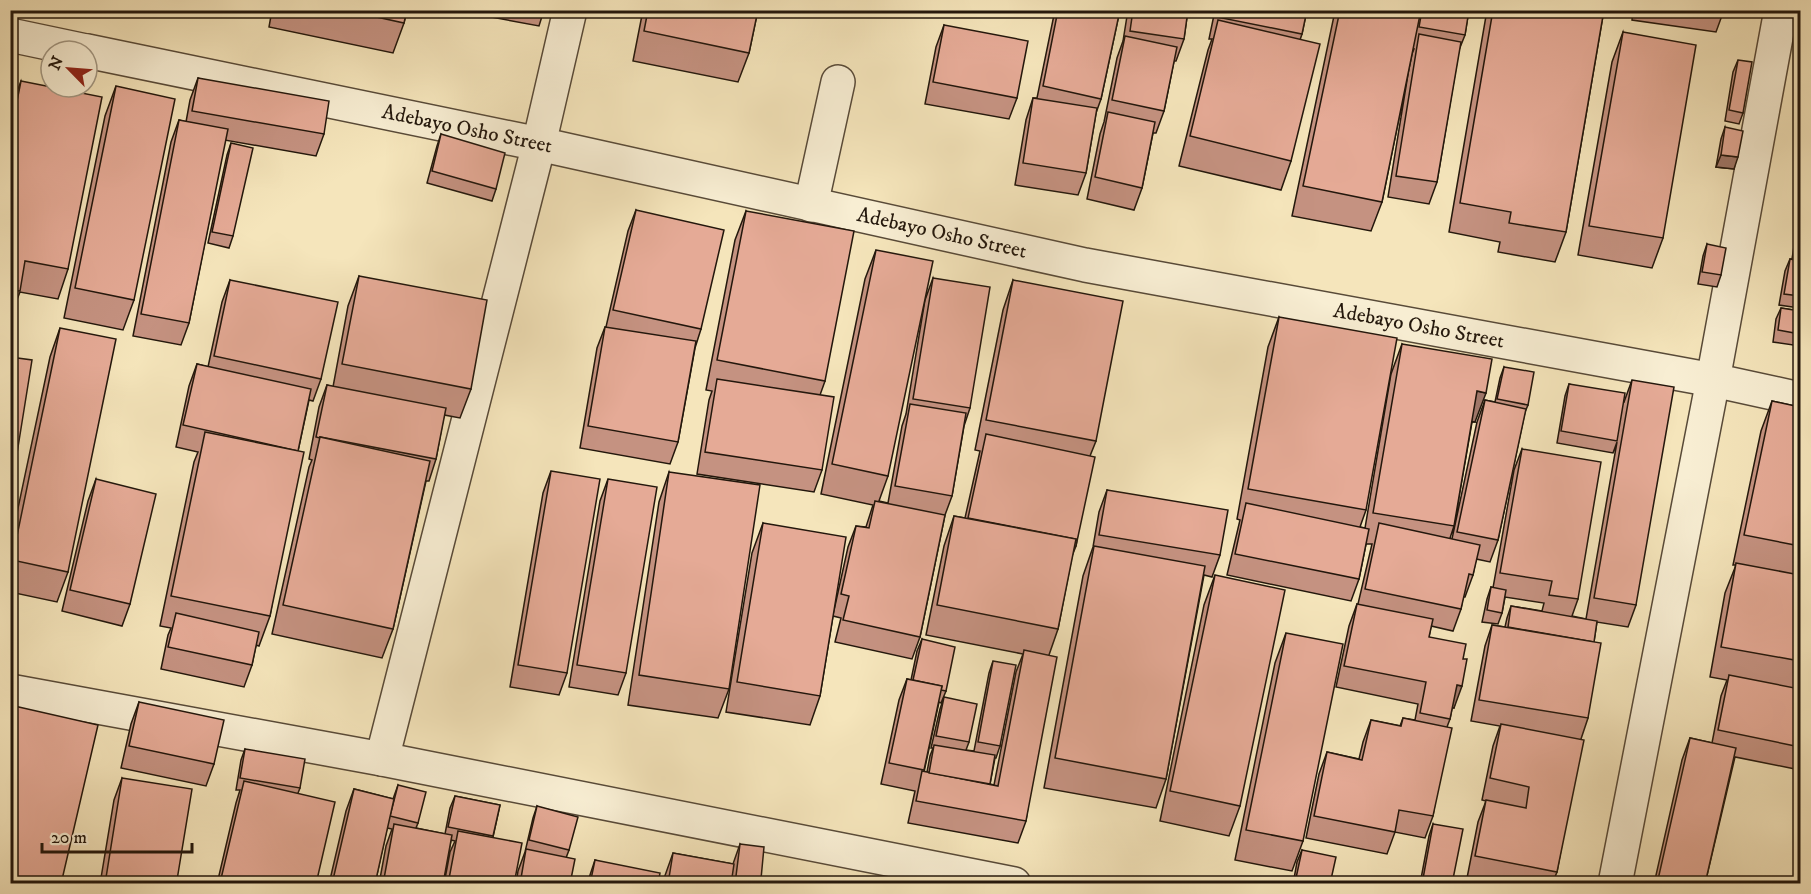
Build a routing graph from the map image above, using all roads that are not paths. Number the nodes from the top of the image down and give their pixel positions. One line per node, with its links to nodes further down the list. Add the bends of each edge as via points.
1 (570, 10): 7 (street)
2 (1780, 10): 9 (street)
3 (10, 36): 4 (street, Adebayo Osho Street)
4 (39, 42)
5 (99, 53): 7 (street, Adebayo Osho Street)
6 (838, 82): 8 (street)
7 (539, 144): 8 (street, Adebayo Osho Street); 12 (street)
8 (811, 205): 9 (street, Adebayo Osho Street, via 1085,265)
9 (1713, 380): 10 (street, Adebayo Osho Street); 14 (street)
10 (1800, 399)
11 (10, 691): 12 (street)
12 (382, 759): 13 (street)
13 (1014, 884)
14 (1615, 884)

